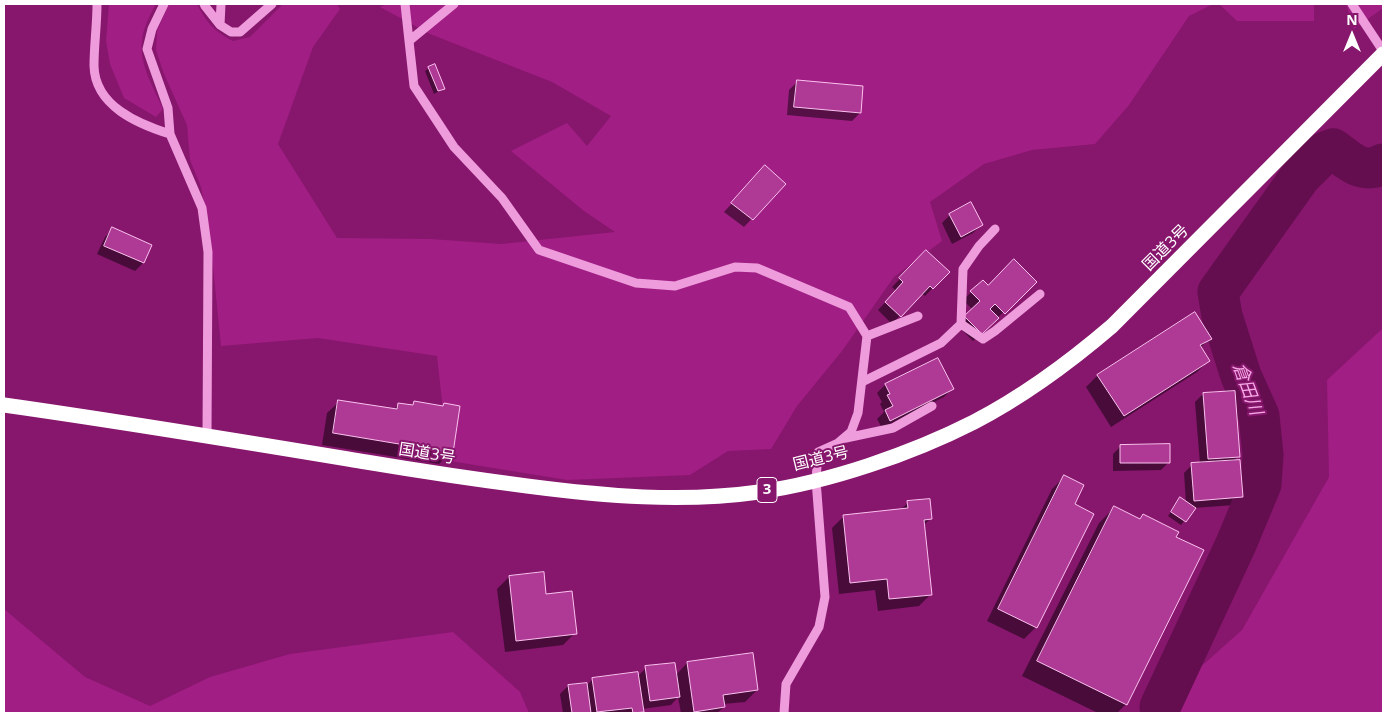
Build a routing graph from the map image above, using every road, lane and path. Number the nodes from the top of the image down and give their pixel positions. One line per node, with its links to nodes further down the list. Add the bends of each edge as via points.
1 (97, 4): 12 (street, via 94,68 100,91 112,107 149,128)
2 (164, 4): 12 (street, via 147,49 168,108)
3 (204, 4): 9 (street)
4 (221, 4): 9 (street)
5 (272, 4): 9 (street, via 240,32 231,32)
6 (405, 4): 10 (street)
7 (454, 4): 10 (street)
8 (1352, 4): 11 (street)
9 (220, 25)
10 (409, 41): 17 (street, via 414,86 454,147 502,198 539,250 636,283 675,286 735,266 756,268 849,307)
11 (1383, 52): 23 (highway, 国道3号 / 3, via 1126,312 1085,348 974,422 855,470)
12 (170, 134): 21 (street, via 202,208 208,252)
13 (995, 229): 16 (street, via 963,269)
14 (1040, 294): 16 (street, via 983,338)
15 (918, 316): 17 (street)
16 (961, 324): 18 (street, via 941,343)
17 (867, 336): 18 (street)
18 (862, 382): 22 (street, via 858,413 851,432)
19 (4, 405): 21 (highway, 国道3号 / 3)
20 (932, 406): 22 (street, via 893,428)
21 (207, 436): 23 (highway, 国道3号 / 3, via 442,475 634,497 706,498 761,492)
22 (843, 438): 23 (street, via 818,452)
23 (816, 480): 24 (street, via 825,597 819,627 786,684)
24 (784, 713)

